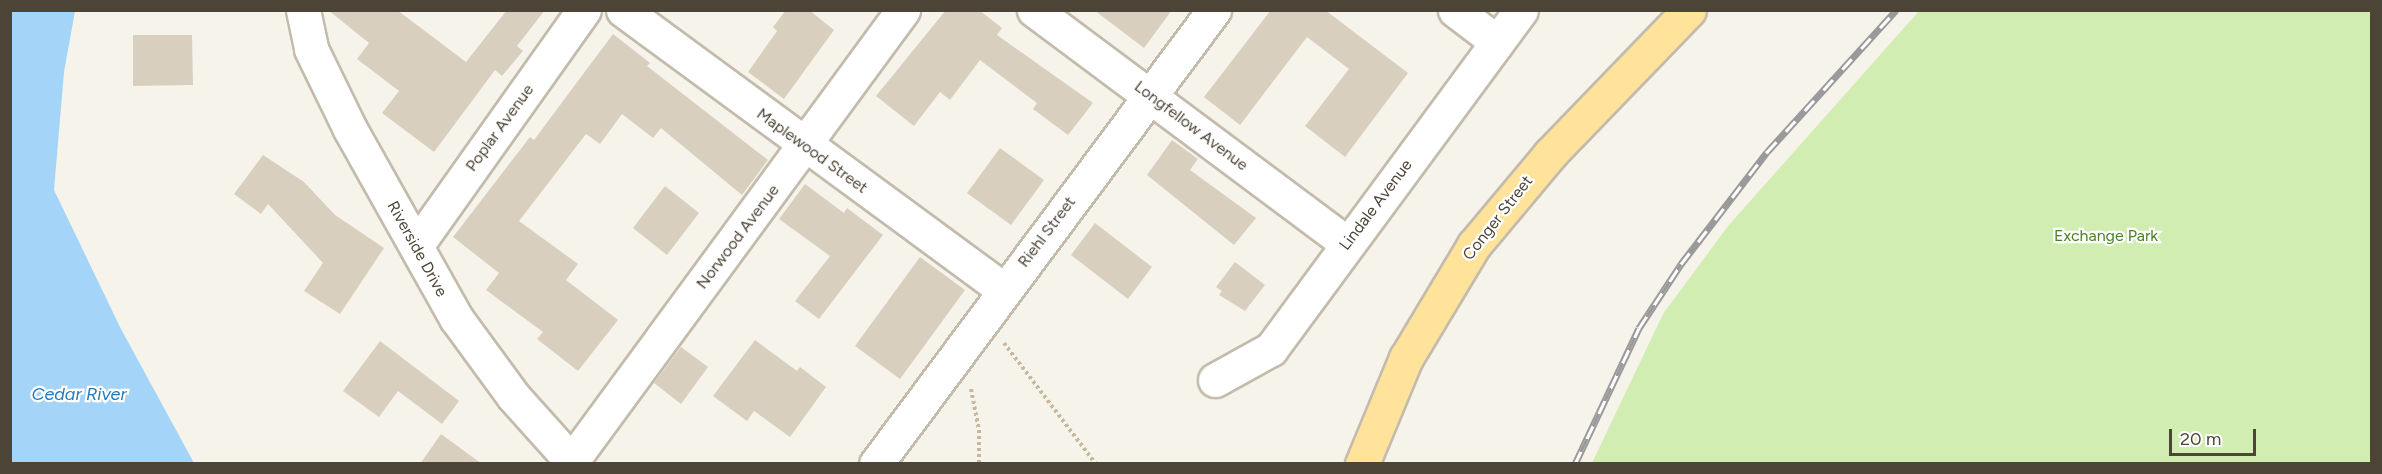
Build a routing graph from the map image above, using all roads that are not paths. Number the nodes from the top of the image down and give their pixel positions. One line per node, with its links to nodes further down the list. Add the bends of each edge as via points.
1 (303, 10): 14 (street, Riverside Drive, via 311,49 350,129)
2 (584, 10): 14 (street, Poplar Avenue)
3 (623, 10): 12 (street, Maplewood Street)
4 (903, 10): 12 (street, Norwood Avenue)
5 (1034, 10): 11 (street, Longfellow Avenue)
6 (1214, 10): 11 (street, Riehl Street)
7 (1455, 10): 10 (street)
8 (1521, 10): 10 (street, Lindale Avenue)
9 (1689, 10): 19 (main road, Conger Street, via 1550,154 1474,245 1406,358)
10 (1497, 42): 13 (street, Lindale Avenue)
11 (1151, 96): 13 (street, Longfellow Avenue); 15 (street, Riehl Street)
12 (805, 147): 15 (street, Maplewood Street); 18 (street, Norwood Avenue)
13 (1347, 243): 16 (street, Lindale Avenue, via 1271,349)
14 (416, 246): 18 (street, Riverside Drive, via 456,318 513,396)
15 (1003, 289): 17 (street, Riehl Street)
16 (1215, 380)
17 (880, 460)
18 (572, 463)
19 (1362, 464)

